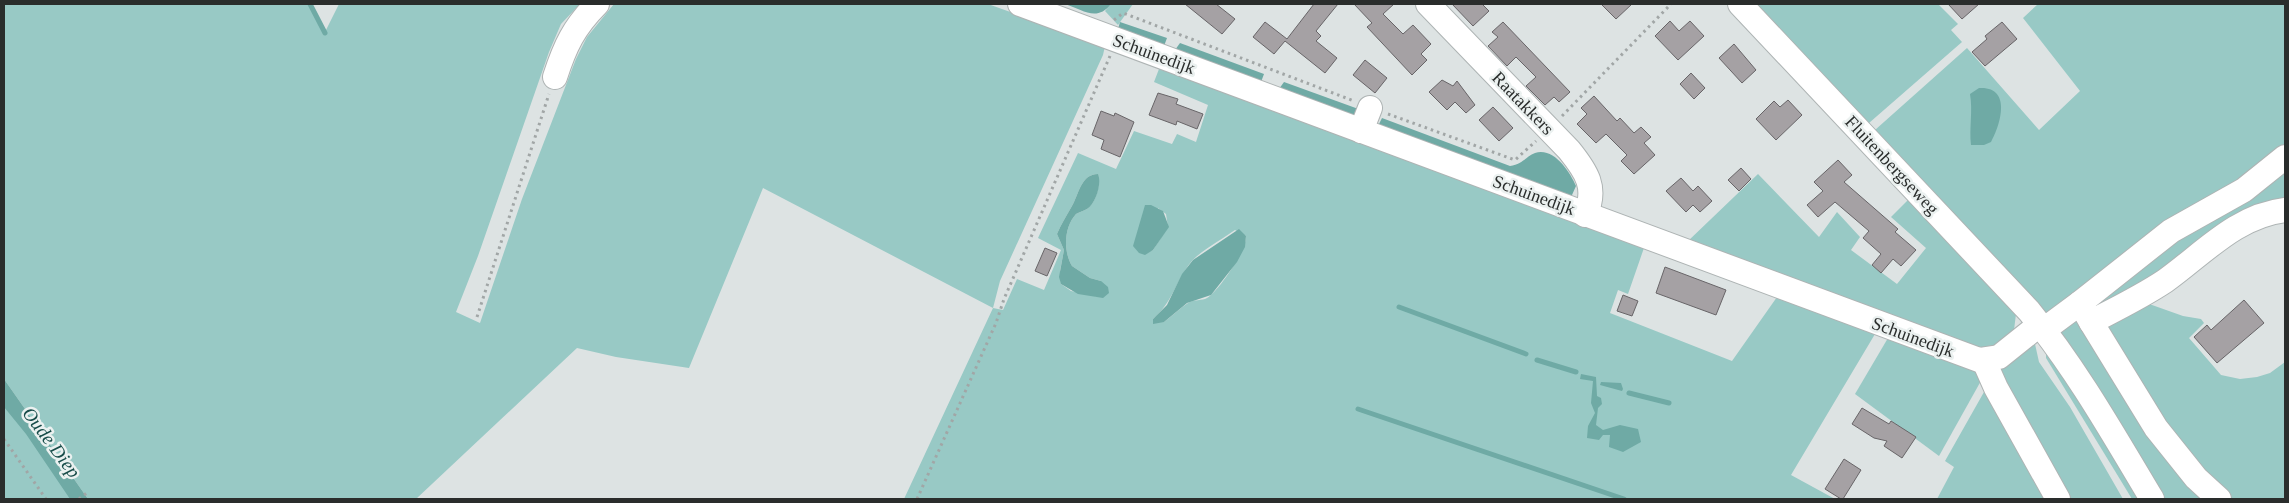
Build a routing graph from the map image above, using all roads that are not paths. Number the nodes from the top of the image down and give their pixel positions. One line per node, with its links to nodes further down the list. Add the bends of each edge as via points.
1 (598, 4): 5 (street, via 570,37)
2 (1020, 4): 7 (street, Schuinedijk)
3 (1428, 4): 10 (street, Raatakkers, via 1569,150 1587,175 1592,193)
4 (1740, 4): 12 (street, Fluitenbergseweg, via 2014,293)
5 (555, 77)
6 (1370, 108): 7 (street)
7 (1361, 131): 10 (street, Schuinedijk)
8 (2285, 157): 11 (street, via 2244,190 2171,231)
9 (2285, 210): 11 (street, via 2235,227 2152,289)
10 (1585, 214): 13 (street, Schuinedijk, via 1883,334 1971,359)
11 (2086, 313): 12 (street); 16 (street, via 2160,433 2196,478)
12 (2042, 328): 13 (street, via 2034,329 1998,357); 15 (street, Fluitenbergseweg, via 2086,389)
13 (1984, 377): 14 (street)
14 (2058, 499)
15 (2152, 499)
16 (2219, 499)

